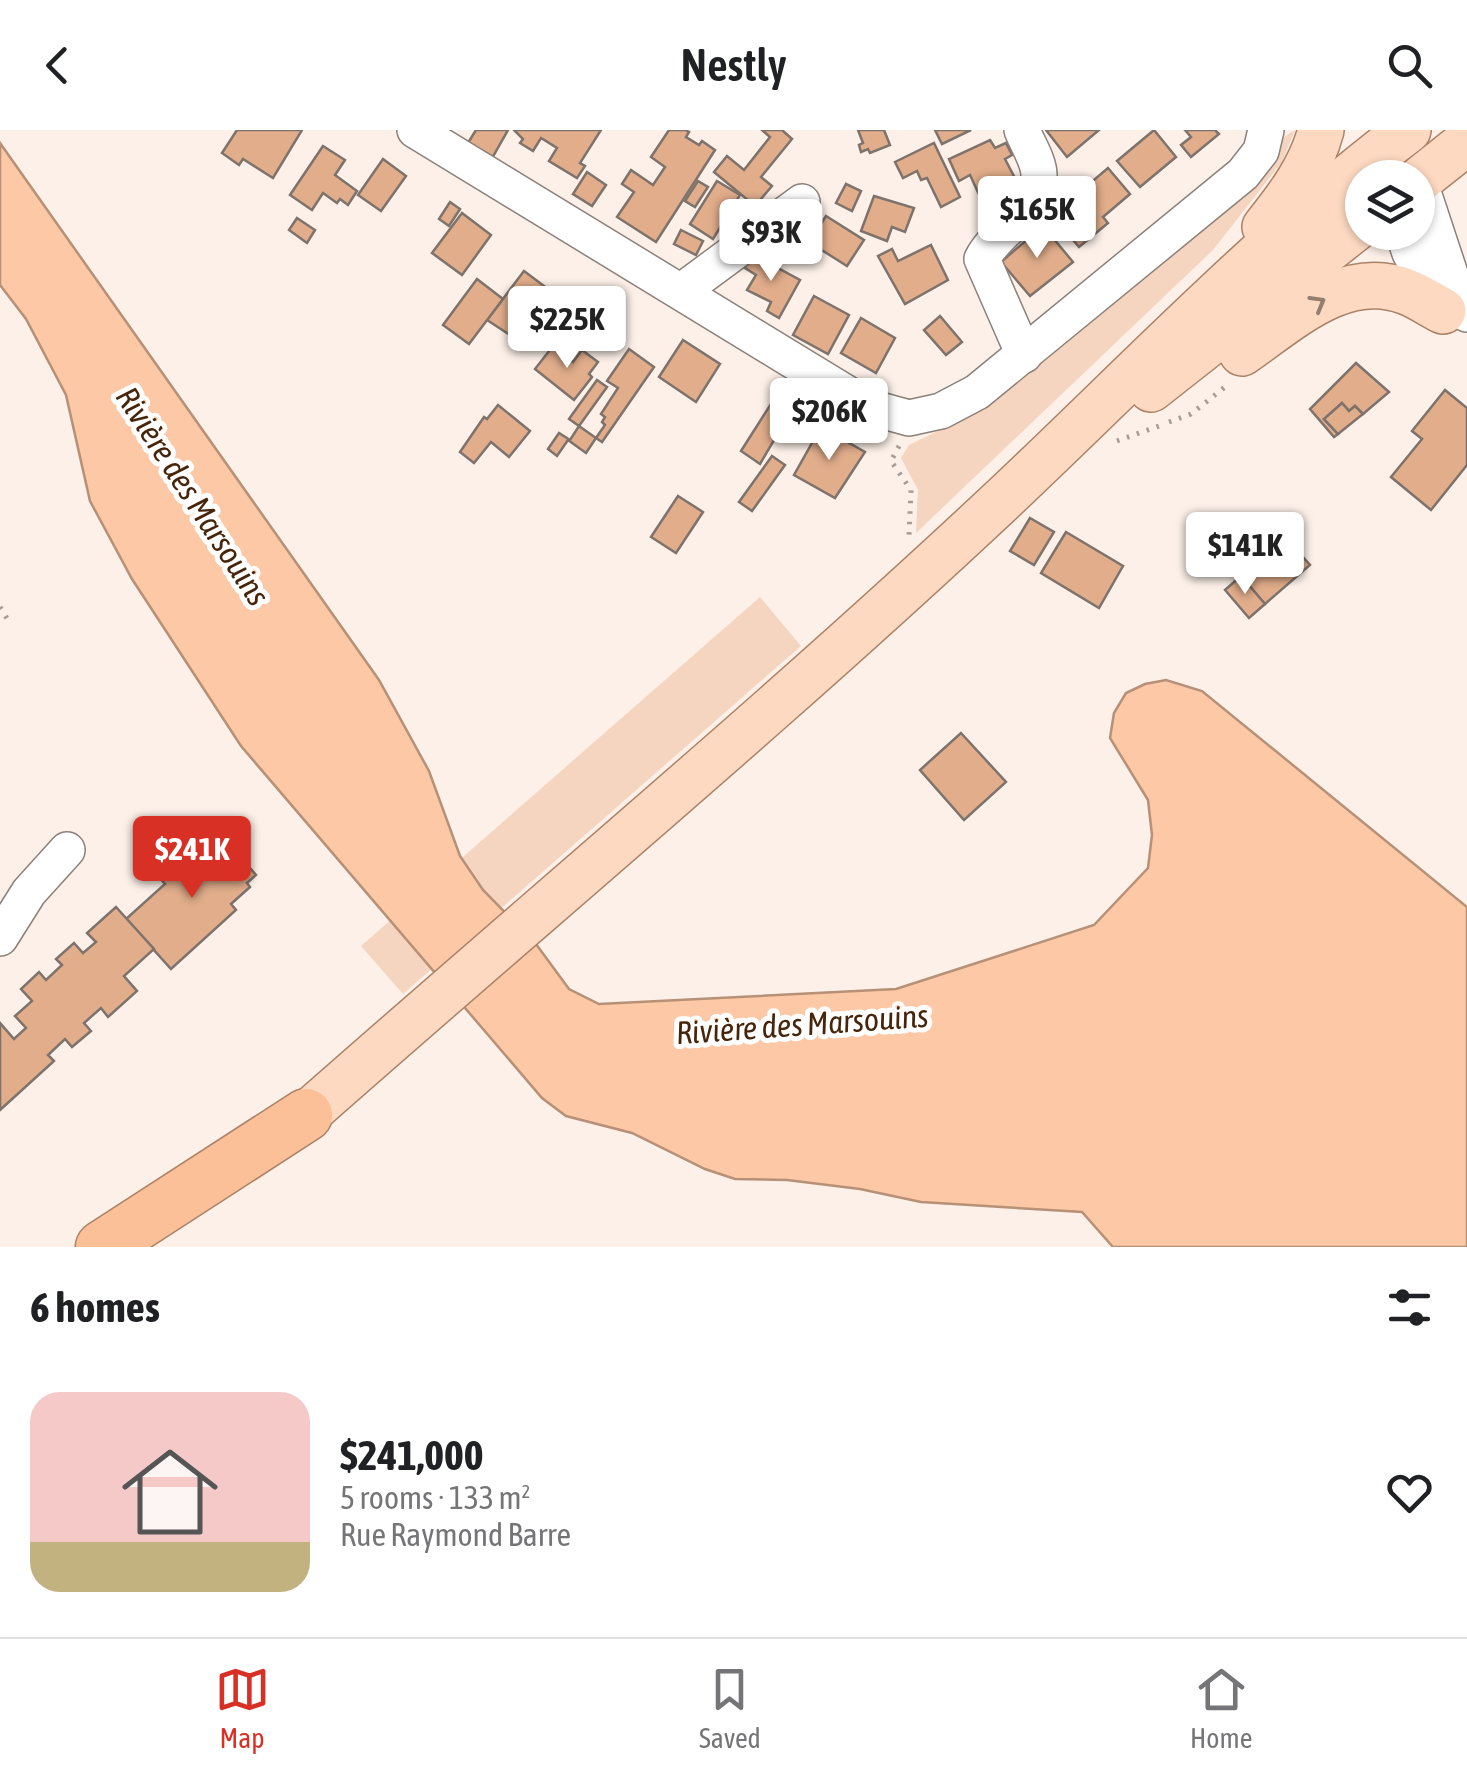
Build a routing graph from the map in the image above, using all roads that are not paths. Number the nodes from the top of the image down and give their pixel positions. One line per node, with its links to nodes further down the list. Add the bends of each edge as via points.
1 (415, 130): 12 (street)
2 (1022, 130): 15 (street, via 1039,175 1034,199 982,259)
3 (1266, 130): 15 (street, via 1261,151 1243,174)
4 (1321, 130): 13 (main road, via 1298,183)
5 (1467, 142): 7 (main road)
6 (1388, 143): 13 (main road)
7 (1435, 167)
8 (802, 202): 12 (street)
9 (1345, 237): 16 (main road)
10 (1435, 238): 14 (street)
11 (1414, 250): 14 (street)
12 (682, 290): 15 (street, via 868,406 909,418 977,392)
13 (1203, 304): 17 (main road)
14 (1459, 320): 16 (main road, one-way to 14, via 1344,290 1388,287)
15 (1024, 355)
16 (1108, 435): 17 (main road)
17 (1008, 494): 20 (main road)
18 (67, 850): 19 (street)
19 (0, 938)
20 (306, 1114): 21 (highway); 22 (highway)
21 (102, 1247)
22 (150, 1247)

